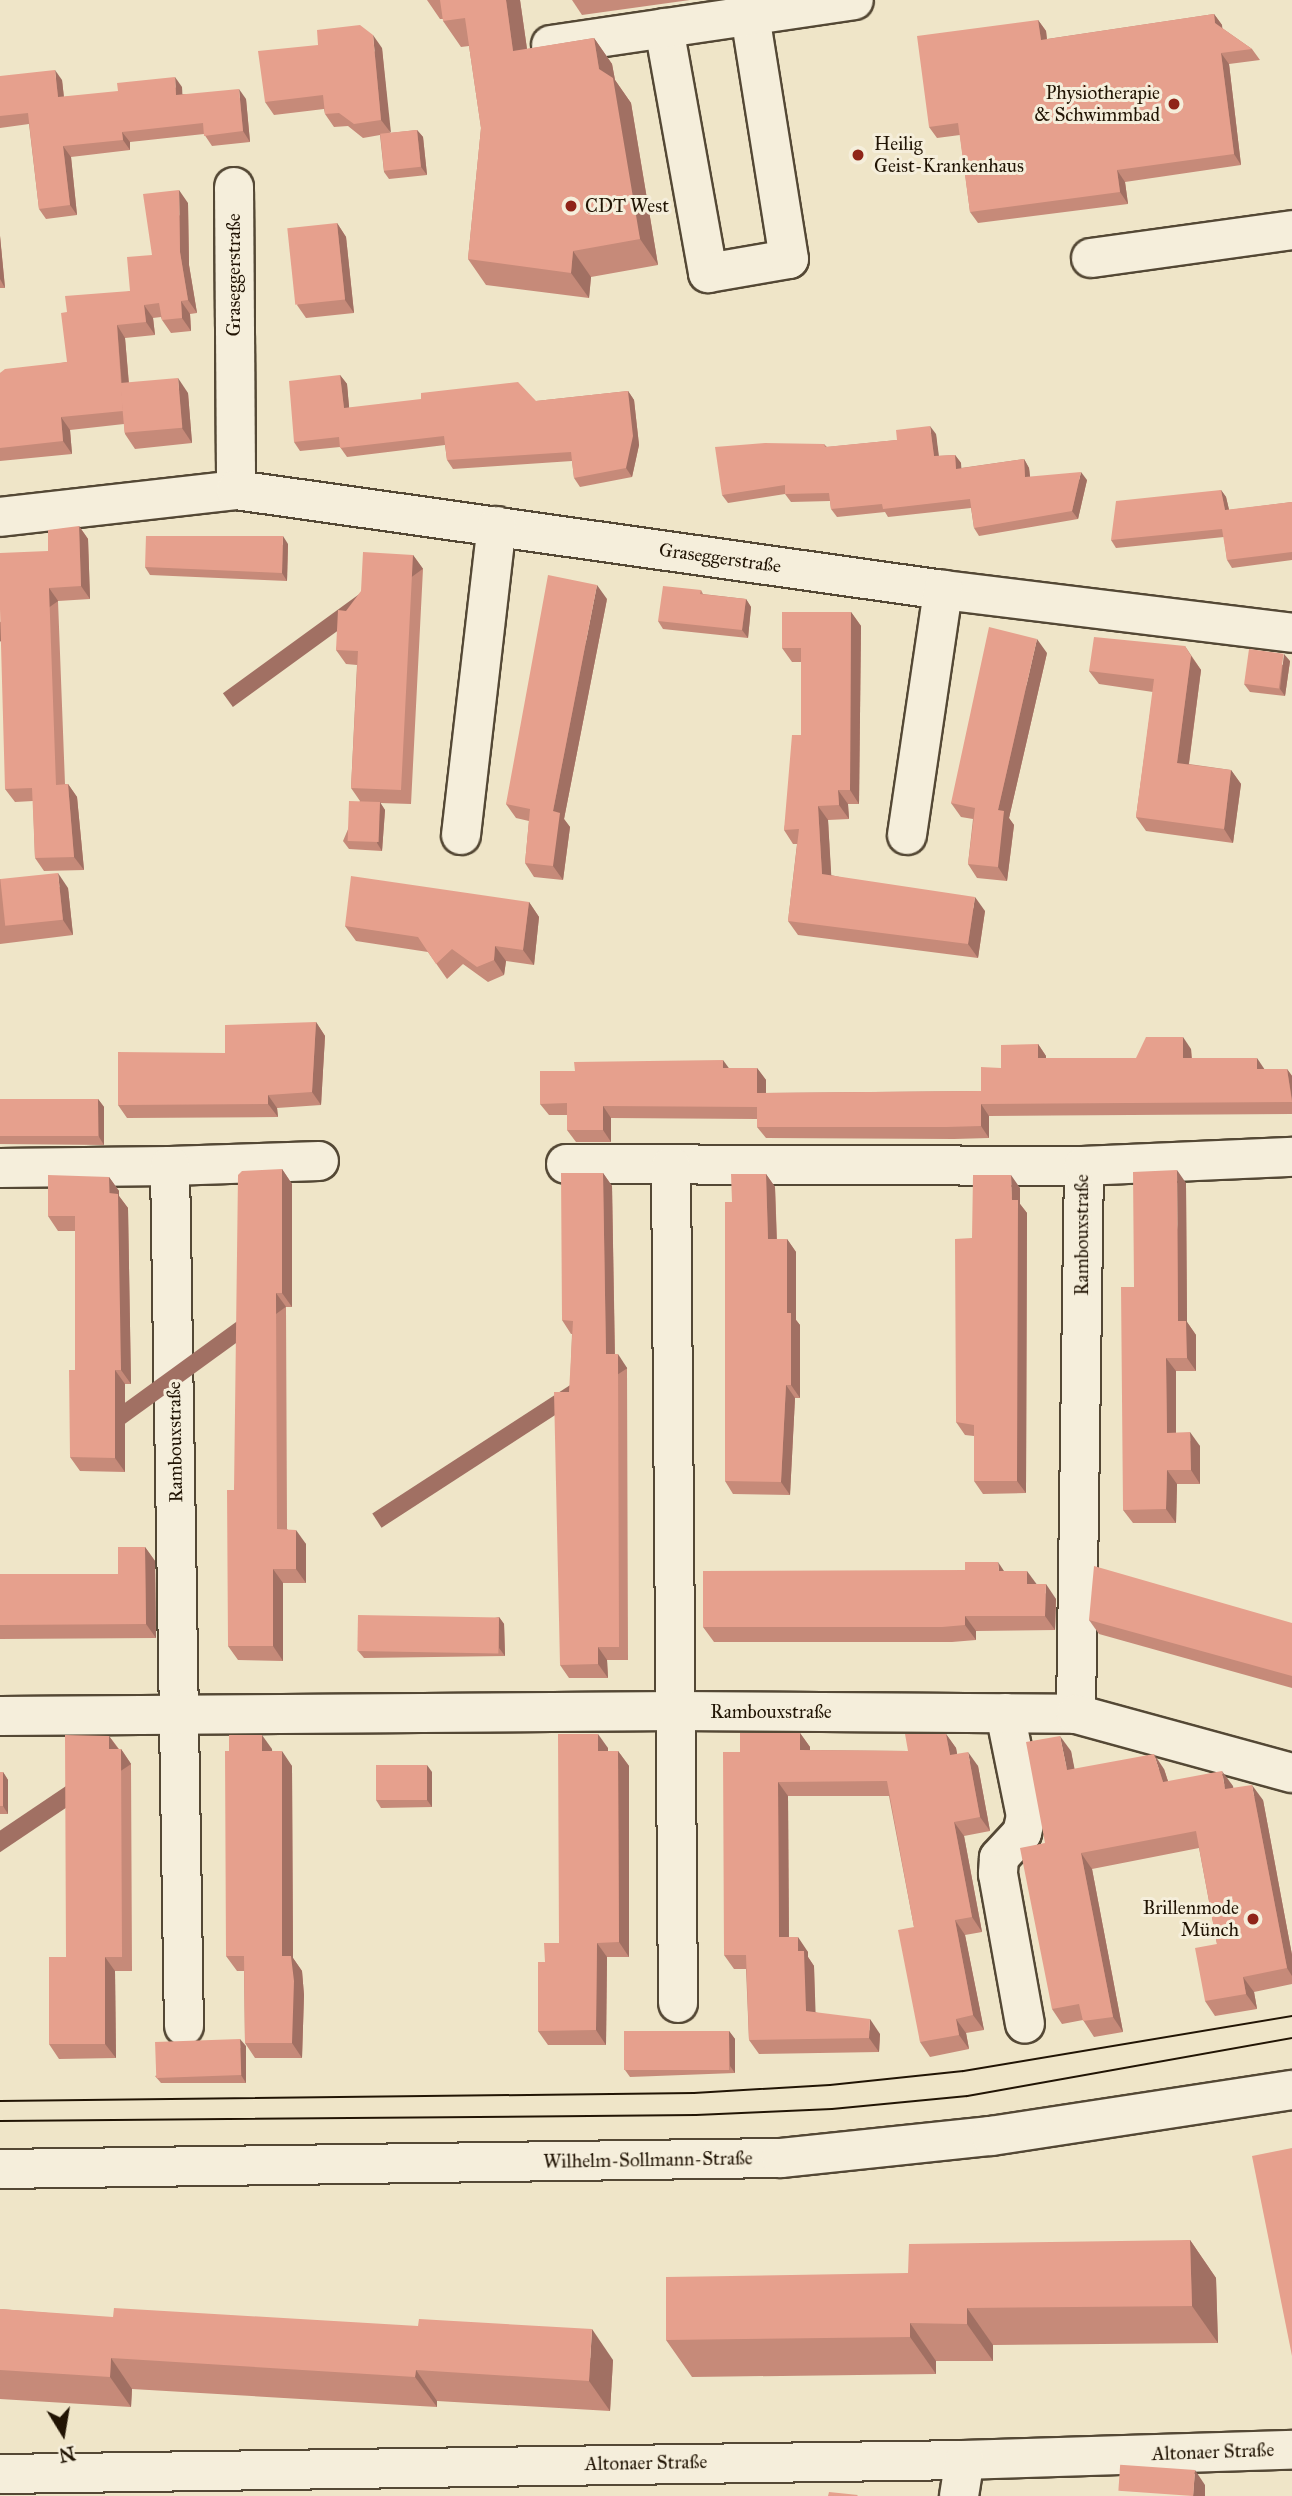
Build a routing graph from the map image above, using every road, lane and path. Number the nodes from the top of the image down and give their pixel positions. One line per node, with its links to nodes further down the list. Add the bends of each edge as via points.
1 (854, 0): 2 (street)
2 (750, 15): 3 (street); 3 (street, via 789,259 708,273)
3 (664, 28): 4 (street)
4 (551, 45)
5 (234, 187): 8 (street, Graseggerstraße)
6 (1292, 230): 7 (street)
7 (1091, 258)
8 (236, 490): 9 (street, Graseggerstraße); 10 (street, Graseggerstraße)
9 (0, 517)
10 (497, 526): 11 (street, Graseggerstraße); 13 (street)
11 (943, 590): 12 (street, Graseggerstraße); 14 (street)
12 (1292, 634)
13 (461, 835)
14 (907, 835)
15 (1292, 1157): 20 (street)
16 (319, 1161): 18 (street)
17 (566, 1164): 19 (street, Rambouxstraße)
18 (170, 1166): 21 (street); 26 (street, Rambouxstraße)
19 (671, 1166): 20 (street, Rambouxstraße); 22 (street)
20 (1084, 1166): 24 (street, Rambouxstraße)
21 (0, 1168)
22 (677, 1711): 23 (street, Rambouxstraße); 26 (street, Rambouxstraße); 28 (street)
23 (1004, 1713): 24 (street, Rambouxstraße); 29 (street, via 1026,1816 1022,1833 999,1858 998,1874)
24 (1076, 1714): 27 (street, Rambouxstraße)
25 (0, 1716): 26 (street, Rambouxstraße)
26 (180, 1717): 30 (street, Rambouxstraße)
27 (1292, 1773)
28 (678, 2003)
29 (1025, 2024)
30 (184, 2026)
31 (1292, 2090): 32 (street, Wilhelm-Sollmann-Straße, via 991,2136 781,2158)
32 (0, 2169)
33 (1292, 2450): 35 (street, Altonaer Straße)
34 (0, 2474): 36 (street, Altonaer Straße)
35 (962, 2478): 36 (street, Altonaer Straße)
36 (427, 2481)

